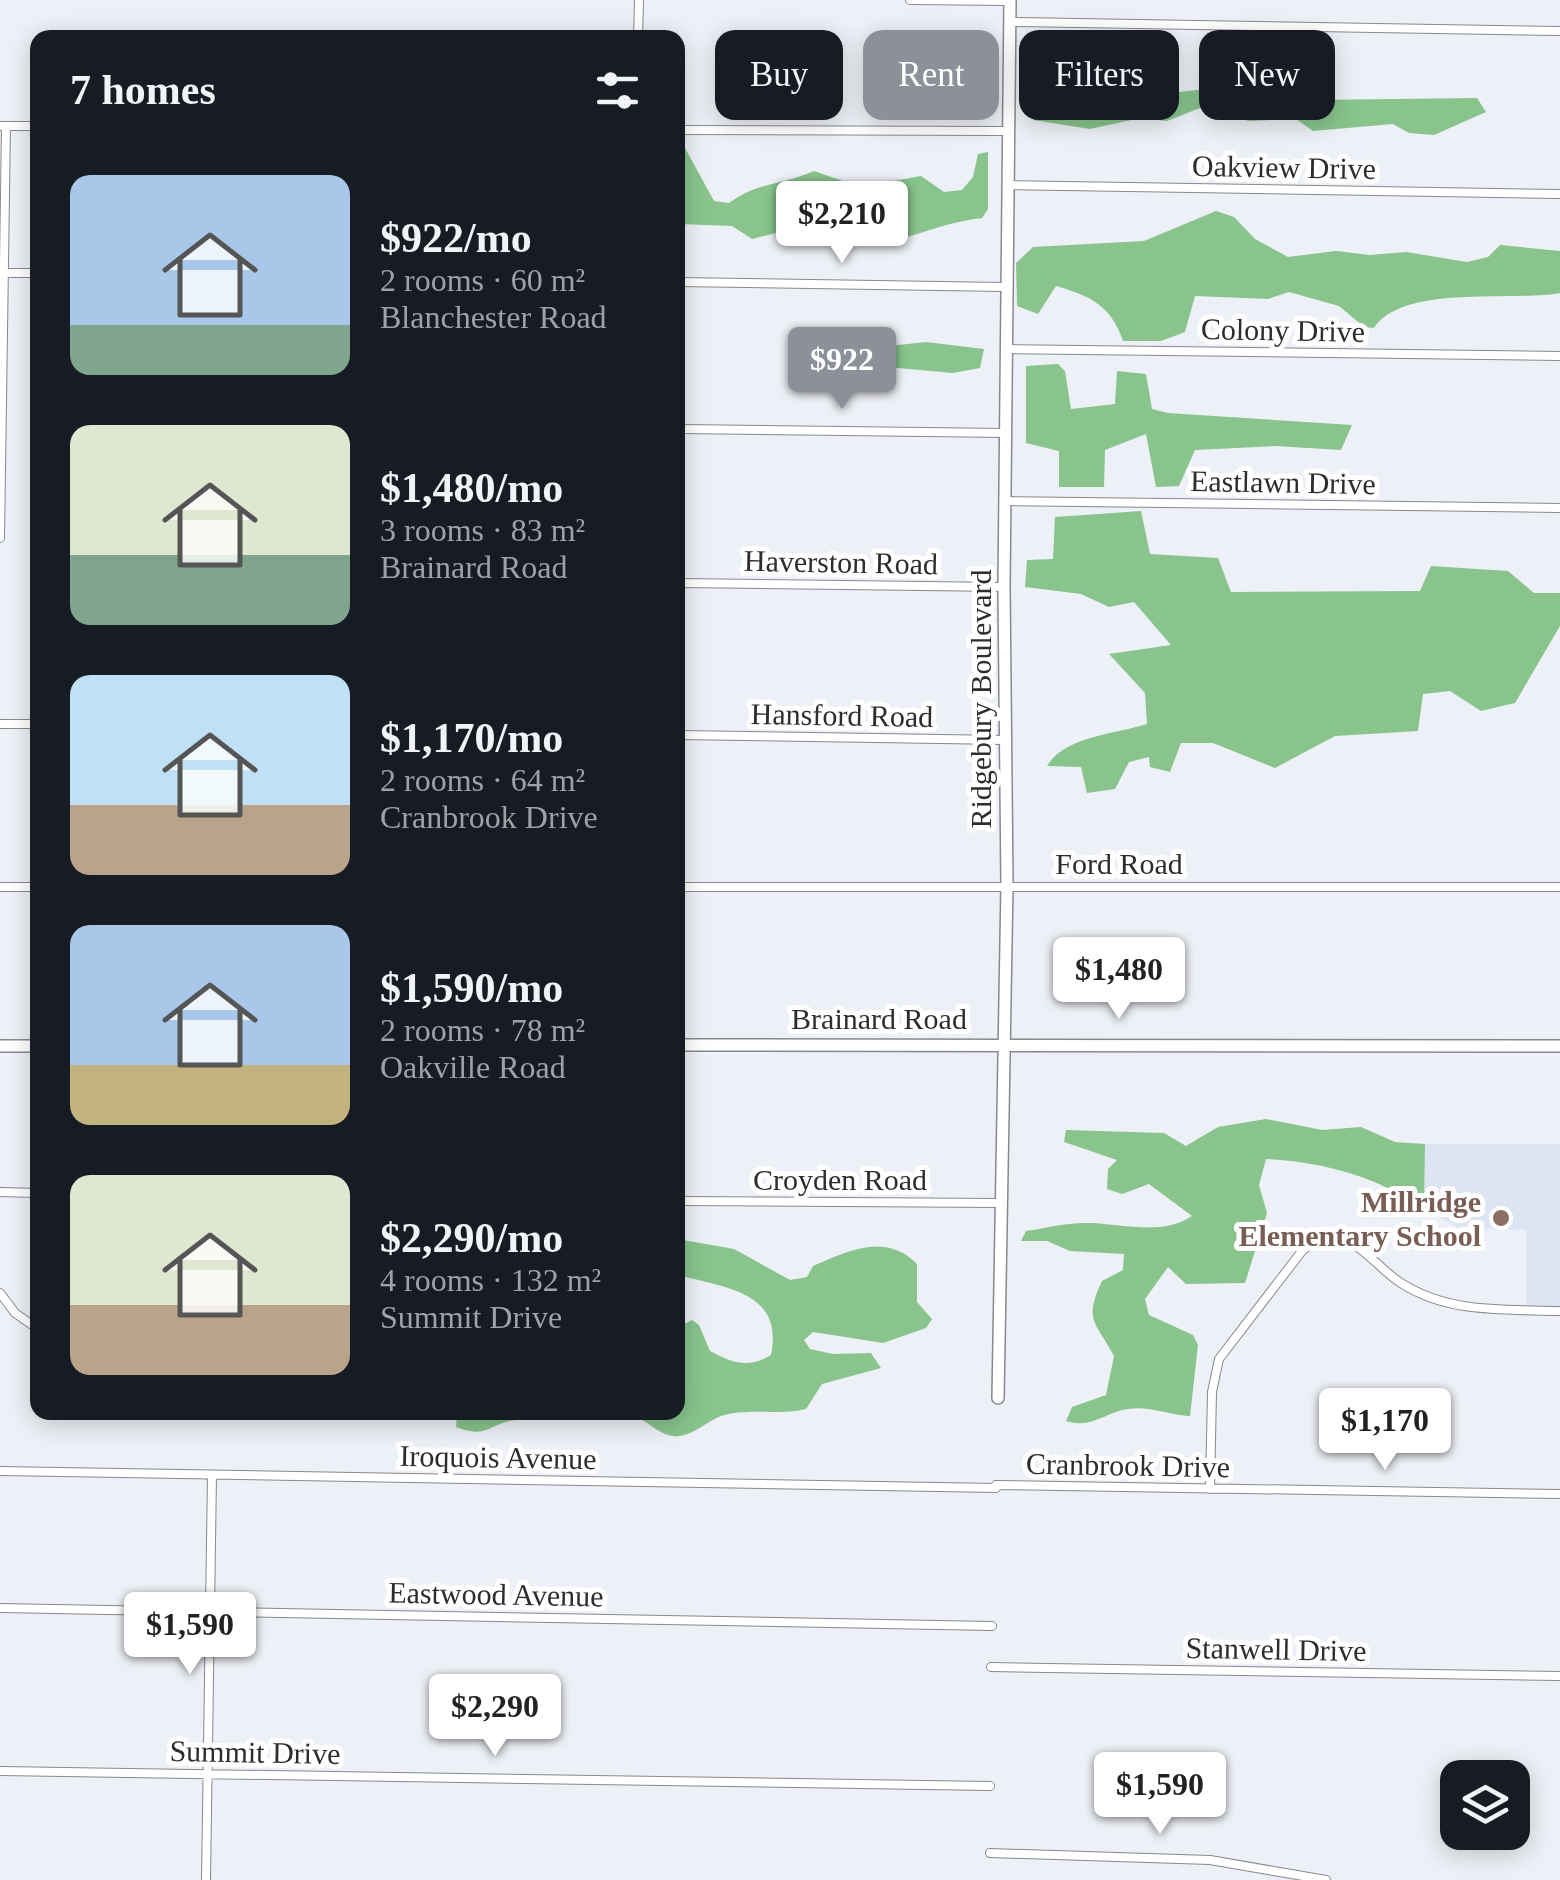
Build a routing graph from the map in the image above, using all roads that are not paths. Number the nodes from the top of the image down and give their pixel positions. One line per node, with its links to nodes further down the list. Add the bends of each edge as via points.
1 (639, 0): 5 (street)
2 (910, 0): 3 (street)
3 (1010, 0): 4 (street, Ridgebury Boulevard)
4 (1010, 22): 6 (street); 10 (street, Ridgebury Boulevard)
5 (638, 30)
6 (1560, 31)
7 (3, 126): 8 (street); 13 (street)
8 (30, 126)
9 (685, 130): 10 (street)
10 (1008, 131): 11 (street, Ridgebury Boulevard)
11 (1007, 186): 12 (street, Oakview Drive); 16 (street, Ridgebury Boulevard)
12 (1560, 194)
13 (2, 273): 14 (street); 19 (street)
14 (30, 273)
15 (685, 282): 16 (street)
16 (1005, 287): 17 (street, Ridgebury Boulevard)
17 (1005, 348): 18 (street, Colony Drive); 21 (street, Ridgebury Boulevard)
18 (1560, 356)
19 (1, 420): 24 (street)
20 (685, 430): 21 (street)
21 (1006, 433): 22 (street, Ridgebury Boulevard)
22 (1006, 500): 23 (street, Eastlawn Drive); 26 (street, Ridgebury Boulevard)
23 (1560, 508)
24 (0, 538)
25 (685, 583): 26 (street, Haverston Road)
26 (1004, 586): 30 (street, Ridgebury Boulevard)
27 (0, 724): 28 (street)
28 (30, 724)
29 (685, 735): 30 (street, Hansford Road)
30 (1006, 740): 31 (street, Ridgebury Boulevard)
31 (1007, 885): 34 (street, Ford Road); 35 (street, Ford Road); 36 (street, Ridgebury Boulevard)
32 (0, 887): 33 (street)
33 (30, 887)
34 (685, 887)
35 (1560, 887)
36 (1004, 1042): 37 (street, Brainard Road); 40 (street, Brainard Road); 44 (street, Ridgebury Boulevard)
37 (685, 1045)
38 (0, 1046): 39 (street)
39 (30, 1046)
40 (1560, 1046)
41 (0, 1192): 42 (street)
42 (30, 1193)
43 (685, 1201): 44 (street, Croyden Road)
44 (1001, 1203): 48 (street, Ridgebury Boulevard)
45 (0, 1293): 47 (street)
46 (1560, 1311): 52 (street, via 1476,1310 1437,1300 1401,1284 1347,1241 1317,1240 1219,1359)
47 (30, 1324)
48 (998, 1398)
49 (0, 1471): 50 (street, Iroquois Avenue)
50 (212, 1474): 51 (street, Iroquois Avenue); 55 (street)
51 (996, 1486): 52 (street, Cranbrook Drive)
52 (1210, 1489): 53 (street, Cranbrook Drive)
53 (1560, 1494)
54 (0, 1608): 55 (street, Eastwood Avenue)
55 (210, 1611): 56 (street, Eastwood Avenue); 60 (street)
56 (992, 1626)
57 (991, 1667): 58 (street, Stanwell Drive)
58 (1560, 1676)
59 (0, 1771): 60 (street, Summit Drive)
60 (208, 1774): 61 (street, Summit Drive); 63 (street)
61 (990, 1786)
62 (990, 1853): 64 (street, via 1210,1860)
63 (206, 1880)
64 (1326, 1880)

